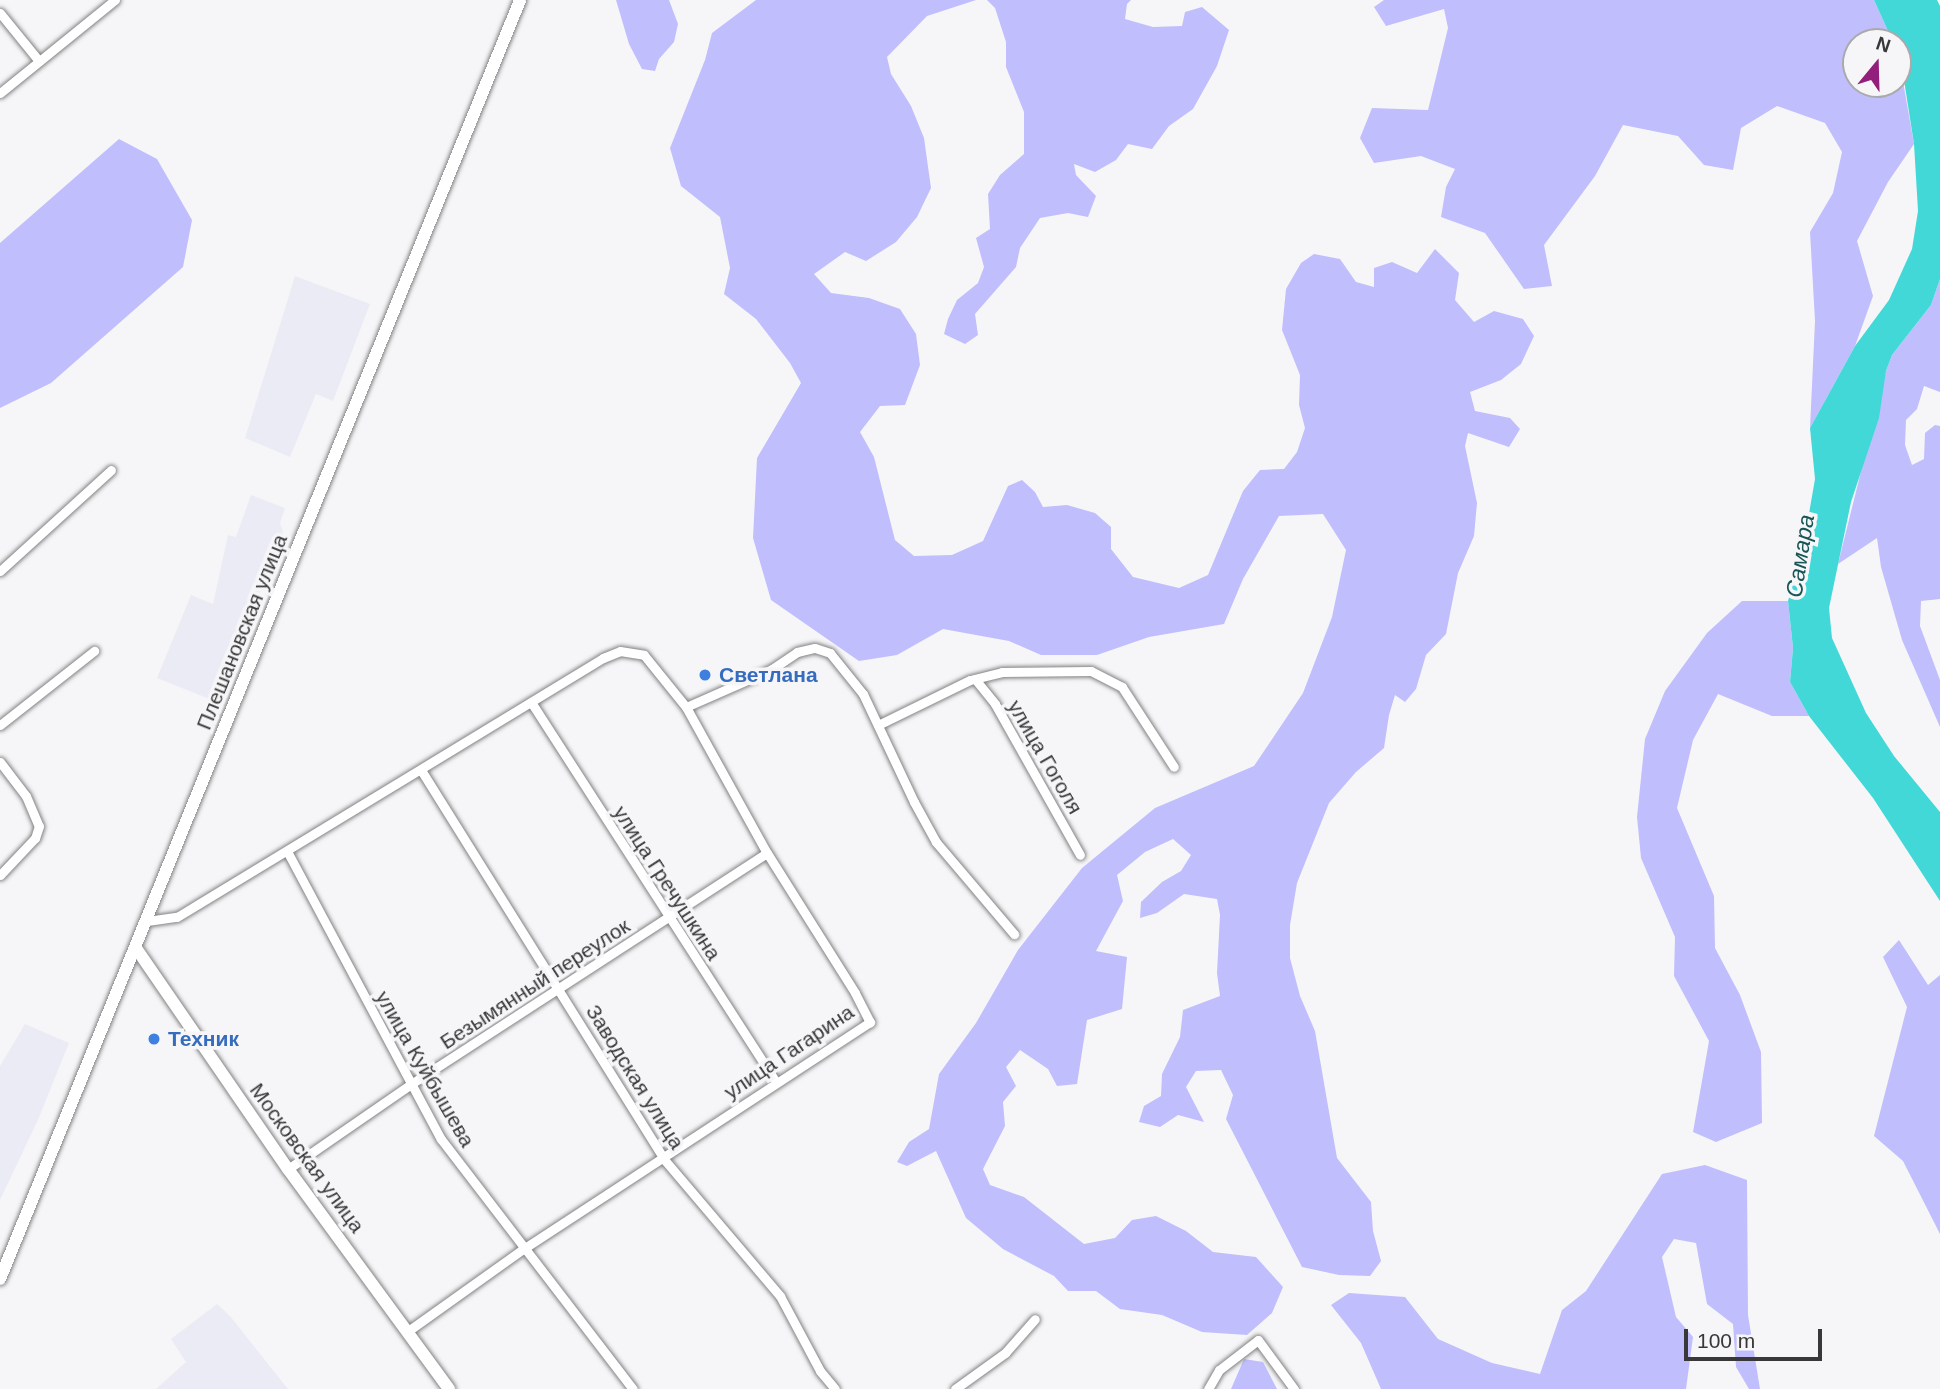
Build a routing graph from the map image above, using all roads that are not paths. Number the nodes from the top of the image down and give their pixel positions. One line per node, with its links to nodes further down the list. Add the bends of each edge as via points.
1 (115, 0): 4 (street)
2 (520, 0): 22 (main road, Плешановская улица)
3 (0, 13): 4 (street)
4 (39, 61): 5 (street)
5 (0, 93)
6 (111, 470): 7 (street)
7 (0, 571)
8 (94, 651): 12 (street)
9 (975, 679): 13 (street); 15 (street, via 1002,672 1050,670 1091,671 1110,678 1122,687); 19 (street, улица Гоголя, via 995,704)
10 (531, 702): 11 (street, улица Гагарина, via 620,651 644,655); 16 (street); 21 (street, улица Гречушкина)
11 (686, 707): 13 (street, via 772,669 797,652 815,648 830,653 863,694); 18 (street, улица Гагарина)
12 (0, 725)
13 (878, 725): 23 (street, via 936,842)
14 (0, 762): 20 (street, via 26,796 39,826 35,838)
15 (1174, 767)
16 (421, 770): 17 (street); 25 (street, Заводская улица)
17 (287, 851): 22 (street, via 177,917); 27 (street, улица Куйбышева)
18 (767, 853): 21 (street, Безымянный переулок); 26 (street, улица Гагарина, via 870,1022)
19 (1080, 855)
20 (0, 875)
21 (668, 918): 25 (street, Безымянный переулок); 26 (street, улица Гречушкина)
22 (147, 921): 24 (main road, Плешановская улица)
23 (1014, 934)
24 (136, 948): 29 (main road, Московская улица); 31 (main road, Плешановская улица)
25 (560, 989): 27 (street, Безымянный переулок); 28 (street, Заводская улица)
26 (776, 1082): 28 (street, улица Гагарина)
27 (411, 1084): 29 (street, Безымянный переулок); 30 (street, улица Куйбышева, via 441,1139)
28 (663, 1158): 30 (street, улица Гагарина); 36 (street, Заводская улица, via 780,1296 820,1371)
29 (288, 1170): 33 (main road, Московская улица)
30 (523, 1249): 33 (street, улица Гагарина); 35 (street, улица Куйбышева)
31 (0, 1279)
32 (1035, 1319): 37 (street, via 1005,1353)
33 (408, 1331): 34 (main road, Московская улица)
34 (449, 1389)
35 (633, 1389)
36 (835, 1389)
37 (955, 1389)
38 (1208, 1389): 39 (street, via 1219,1370 1258,1340)
39 (1294, 1389)

